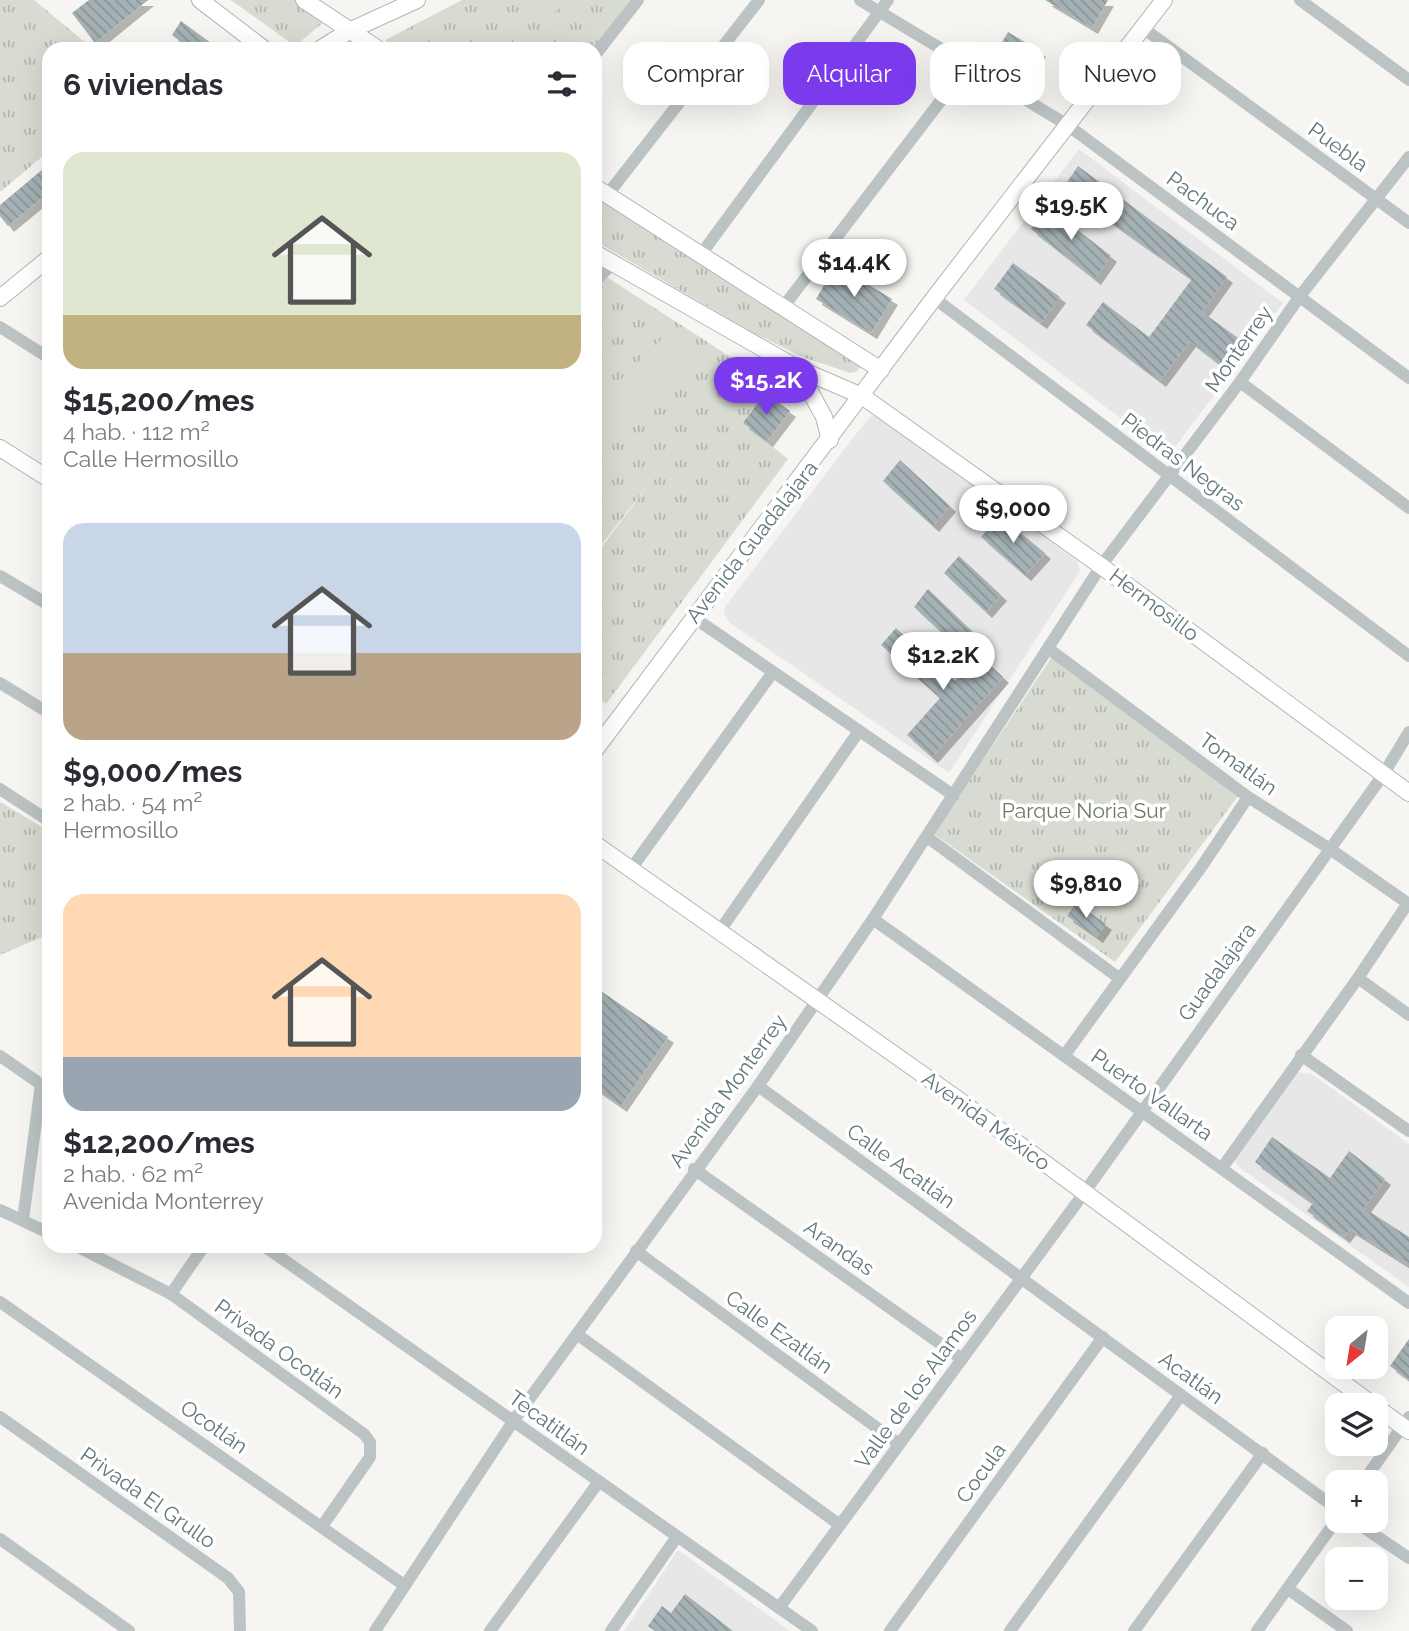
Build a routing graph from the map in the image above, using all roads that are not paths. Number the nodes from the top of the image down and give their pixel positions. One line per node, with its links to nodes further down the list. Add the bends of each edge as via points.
1 (200, 0): 13 (main road)
2 (304, 0): 12 (main road)
3 (417, 0): 12 (main road)
4 (638, 0): 17 (street)
5 (759, 0): 23 (street)
6 (860, 0): 10 (street, Pachuca)
7 (888, 0): 10 (street)
8 (1164, 0): 11 (main road, Avenida Guadalajara)
9 (1300, 0): 18 (street)
10 (879, 12): 16 (street, Pachuca); 27 (street)
11 (1143, 28): 21 (main road, Avenida Guadalajara); 25 (street, Puebla)
12 (349, 31): 14 (main road); 15 (main road)
13 (255, 42)
14 (331, 42)
15 (367, 42)
16 (930, 42)
17 (602, 46)
18 (1409, 80)
19 (937, 105): 35 (street)
20 (1034, 105): 21 (street, Pachuca)
21 (1066, 124): 32 (street, Pachuca); 34 (main road, Avenida Guadalajara)
22 (1409, 157): 25 (street, Monterrey)
23 (602, 189)
24 (602, 191): 27 (main road)
25 (1378, 200): 26 (street, Puebla); 32 (street, Monterrey)
26 (1409, 223)
27 (702, 253): 35 (main road)
28 (602, 258): 30 (main road, Hermosillo)
29 (42, 264): 33 (main road)
30 (612, 264): 31 (street); 38 (main road, Hermosillo)
31 (602, 274)
32 (1300, 296): 40 (street, Pachuca); 41 (street, Monterrey)
33 (0, 298)
34 (934, 298): 39 (main road, Avenida Guadalajara); 46 (street, Piedras Negras)
35 (784, 306): 39 (main road)
36 (0, 327): 37 (street)
37 (42, 354)
38 (797, 368): 42 (main road, Hermosillo); 43 (main road, via 824,417)
39 (881, 370): 42 (main road, Avenida Guadalajara)
40 (1409, 378)
41 (1240, 382): 46 (street, Monterrey); 47 (street)
42 (862, 396): 43 (main road, Avenida Guadalajara); 48 (main road, Hermosillo)
43 (830, 440): 51 (main road, Avenida Guadalajara)
44 (0, 448): 45 (main road)
45 (42, 475)
46 (1170, 476): 48 (street, Monterrey); 53 (street, Piedras Negras)
47 (1409, 508)
48 (1101, 566): 52 (street, Avenida Monterrey); 60 (main road, Hermosillo)
49 (0, 576): 50 (street)
50 (42, 601)
51 (693, 617): 54 (street); 59 (main road, Avenida Guadalajara)
52 (1049, 649): 63 (street, Avenida Monterrey); 64 (street, Tomatlán)
53 (1409, 656)
54 (773, 672): 57 (street); 69 (street)
55 (0, 683): 56 (street)
56 (42, 709)
57 (859, 731): 63 (street); 72 (street)
58 (1409, 732): 60 (street, Guadalajara)
59 (602, 740)
60 (1382, 775): 62 (main road, Hermosillo); 68 (street, Guadalajara)
61 (0, 789): 65 (street)
62 (1409, 793)
63 (953, 796): 66 (street, Avenida Monterrey)
64 (1248, 797): 68 (street, Tomatlán); 73 (street)
65 (42, 816)
66 (927, 837): 71 (street, Avenida Monterrey); 73 (street)
67 (602, 849): 69 (main road, Avenida México)
68 (1330, 849): 70 (street, Tomatlán); 83 (street, Guadalajara)
69 (631, 869): 72 (main road, Avenida México)
70 (1408, 904): 74 (street)
71 (873, 919): 75 (street, Avenida Monterrey); 79 (street, Puerto Vallarta)
72 (721, 929): 75 (main road, Avenida México)
73 (1119, 978): 79 (street)
74 (1358, 978): 76 (street); 77 (street)
75 (817, 1000): 81 (street, Avenida Monterrey); 87 (main road, Avenida México)
76 (1409, 1015)
77 (1301, 1055): 84 (street); 85 (street)
78 (0, 1056): 80 (street)
79 (1064, 1056): 83 (street, Puerto Vallarta)
80 (42, 1085)
81 (758, 1086): 86 (street, Avenida Monterrey); 95 (street, Calle Acatlán)
82 (42, 1105): 89 (street)
83 (1140, 1111): 85 (street, Puerto Vallarta); 87 (street, Guadalajara)
84 (1409, 1131)
85 (1222, 1168): 98 (street, Puerto Vallarta)
86 (694, 1169): 91 (street, Avenida Monterrey); 101 (street, Arandas)
87 (1084, 1193): 95 (street, Valle de los Alamos); 102 (main road, Avenida México)
88 (0, 1210): 89 (street)
89 (23, 1220): 90 (street)
90 (42, 1230)
91 (636, 1251): 99 (street, Avenida Monterrey); 108 (street, Calle Ezatlán)
92 (90, 1253): 96 (street, Privada Ocotlán)
93 (199, 1253): 96 (street)
94 (274, 1253): 106 (street, Tecatitlán)
95 (1022, 1277): 100 (street, Acatlán); 101 (street, Valle de los Alamos)
96 (171, 1294): 113 (street, Privada Ocotlán, via 370,1442 370,1457)
97 (0, 1302): 113 (street, Ocotlán)
98 (1409, 1303)
99 (578, 1335): 106 (street, Avenida Monterrey); 114 (street)
100 (1102, 1337): 103 (street, Acatlán); 129 (street, Cocula)
101 (962, 1359): 108 (street, Valle de los Alamos)
102 (1356, 1393)
103 (1181, 1395): 109 (street, Acatlán); 130 (street)
104 (1388, 1414): 107 (main road, Avenida México)
105 (0, 1417): 124 (street, Privada El Grullo, via 228,1578 239,1592)
106 (514, 1420): 111 (street, Tecatitlán); 120 (street, Avenida Monterrey)
107 (1407, 1425): 110 (street)
108 (899, 1444): 114 (street, Valle de los Alamos)
109 (1263, 1453): 112 (street, Acatlán); 131 (street)
110 (1372, 1470)
111 (598, 1483): 117 (street, Tecatitlán); 126 (street)
112 (1325, 1500)
113 (323, 1525): 120 (street, Ocotlán)
114 (840, 1525): 122 (street, Valle de los Alamos)
115 (1327, 1533): 121 (street)
116 (1371, 1533): 119 (street)
117 (676, 1538): 122 (street, Tecatitlán); 127 (street)
118 (0, 1539): 123 (street)
119 (1409, 1559)
120 (404, 1586): 125 (street, Avenida Monterrey)
121 (1288, 1589): 132 (street); 133 (street)
122 (779, 1608): 128 (street, Tecatitlán)
123 (129, 1631)
124 (240, 1631)
125 (375, 1631)
126 (490, 1631)
127 (611, 1631)
128 (812, 1631)
129 (890, 1631)
130 (1010, 1631)
131 (1135, 1631)
132 (1257, 1631)
133 (1347, 1631)

